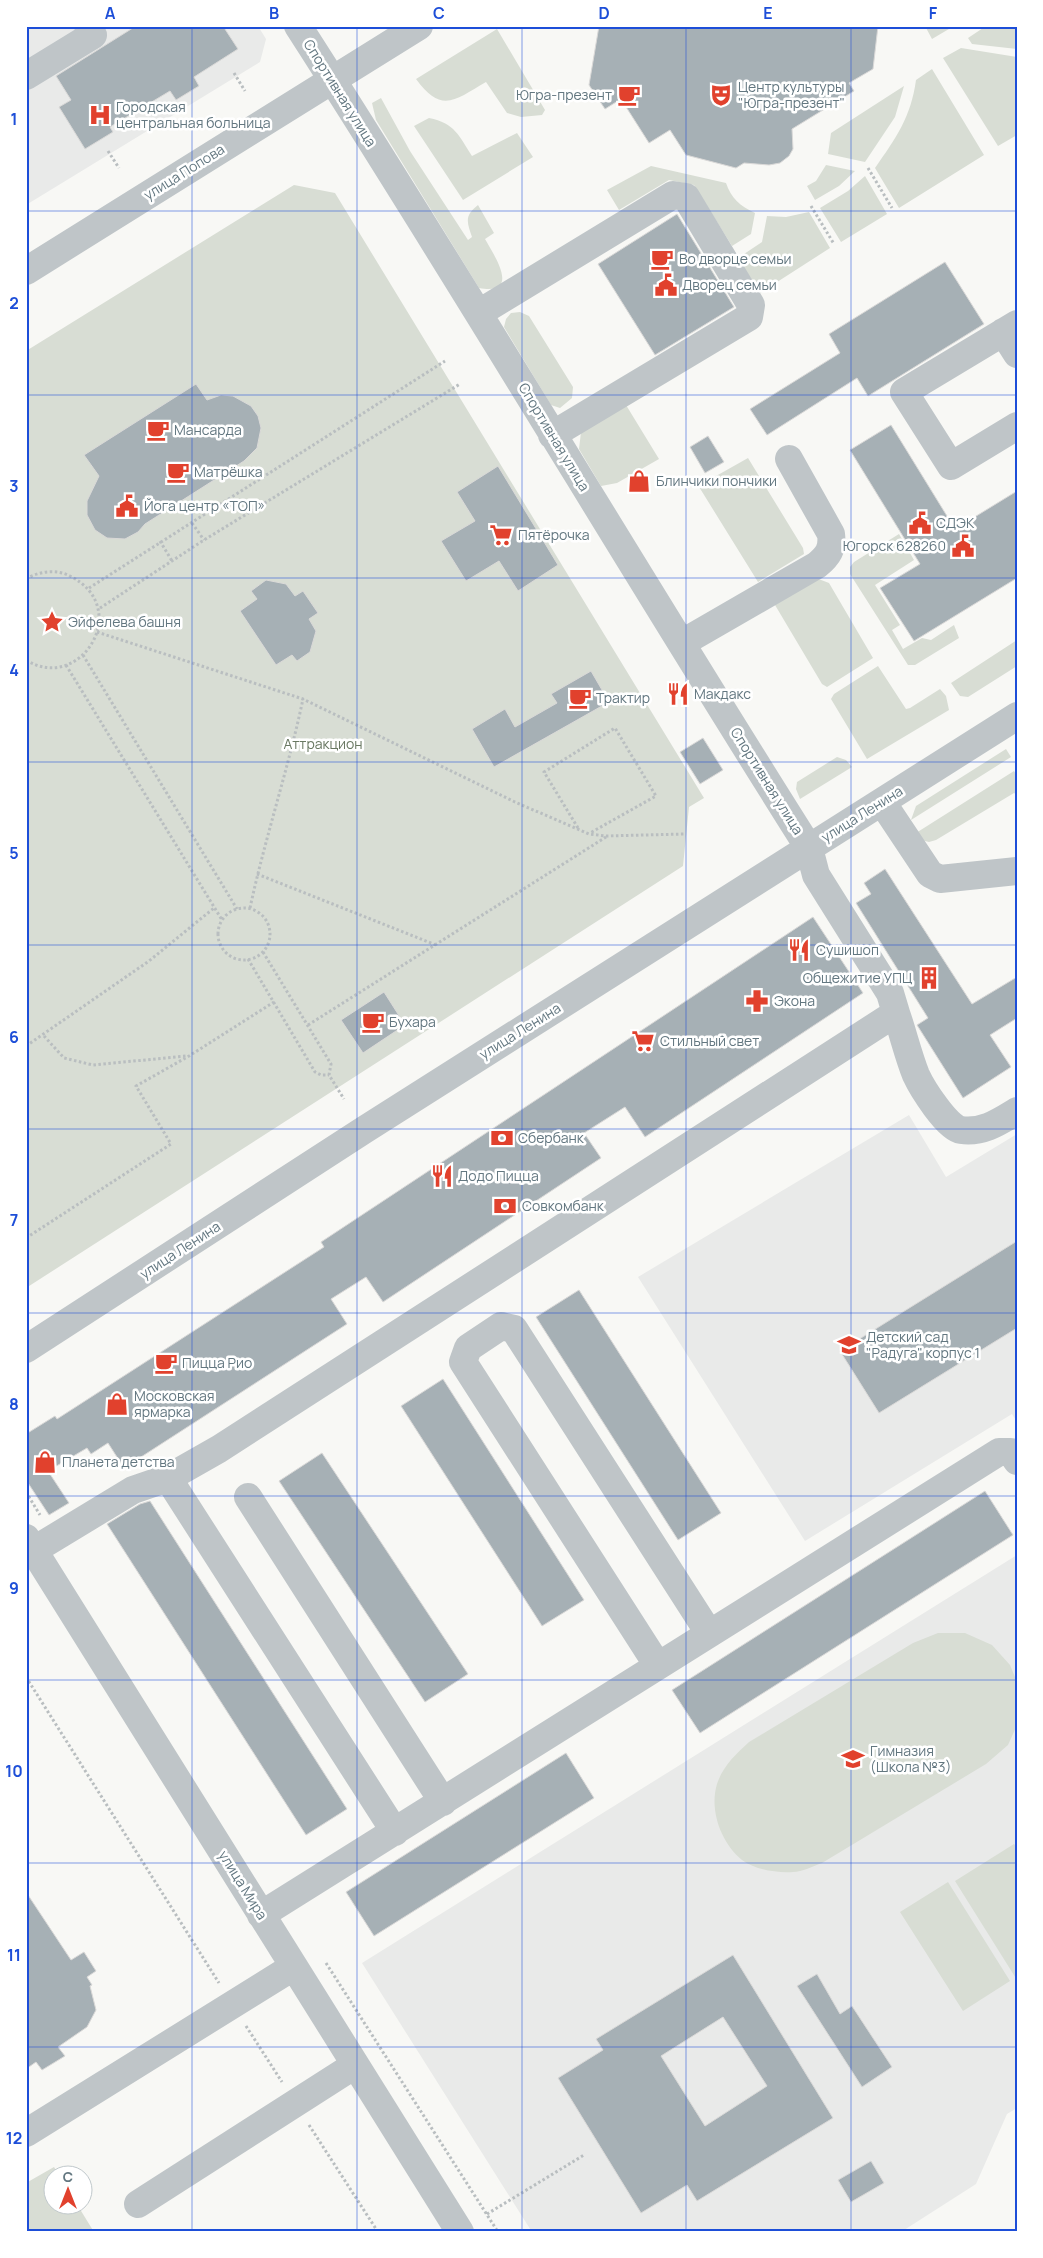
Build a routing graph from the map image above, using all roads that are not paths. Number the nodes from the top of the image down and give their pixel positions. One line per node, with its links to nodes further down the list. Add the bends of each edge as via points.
1 (88, 26): 4 (street, via 93,35)
2 (298, 26): 5 (street, Спортивная улица)
3 (419, 26): 5 (street, улица Попова)
4 (26, 76)
5 (332, 80): 6 (street, улица Попова); 7 (street, Спортивная улица)
6 (26, 270)
7 (479, 313): 10 (street, Спортивная улица); 10 (street, via 673,195 686,197 751,305 749,317)
8 (1012, 336): 9 (street, via 904,392 951,466)
9 (1017, 426)
10 (552, 435): 12 (street, Спортивная улица)
11 (789, 459): 12 (street, via 832,534 828,556 817,566)
12 (682, 643): 15 (street, Спортивная улица)
13 (1014, 725): 14 (street, улица Ленина)
14 (882, 802): 15 (street, улица Ленина); 16 (street, via 930,874 940,879)
15 (809, 848): 17 (street, Спортивная улица, via 816,875 890,993); 19 (street, улица Ленина)
16 (1017, 871)
17 (896, 1013): 18 (street, Спортивная улица, via 916,1075 948,1124 959,1130 977,1130); 21 (street, via 220,1449)
18 (1017, 1111)
19 (26, 1349)
20 (1017, 1461): 24 (street, via 1011,1452 999,1452)
21 (168, 1478): 23 (street, via 133,1490); 27 (street)
22 (248, 1497): 26 (street)
23 (30, 1544): 28 (street, улица Мира)
24 (710, 1633): 25 (street); 25 (street, via 514,1329 502,1326 468,1348 463,1362)
25 (658, 1666): 26 (street)
26 (444, 1802): 27 (street)
27 (395, 1832): 28 (street)
28 (261, 1915): 29 (street, улица Мира)
29 (294, 1967): 30 (street, улица Мира); 31 (street)
30 (355, 2065): 32 (street); 33 (street, улица Мира)
31 (26, 2133)
32 (138, 2204)
33 (460, 2232)

